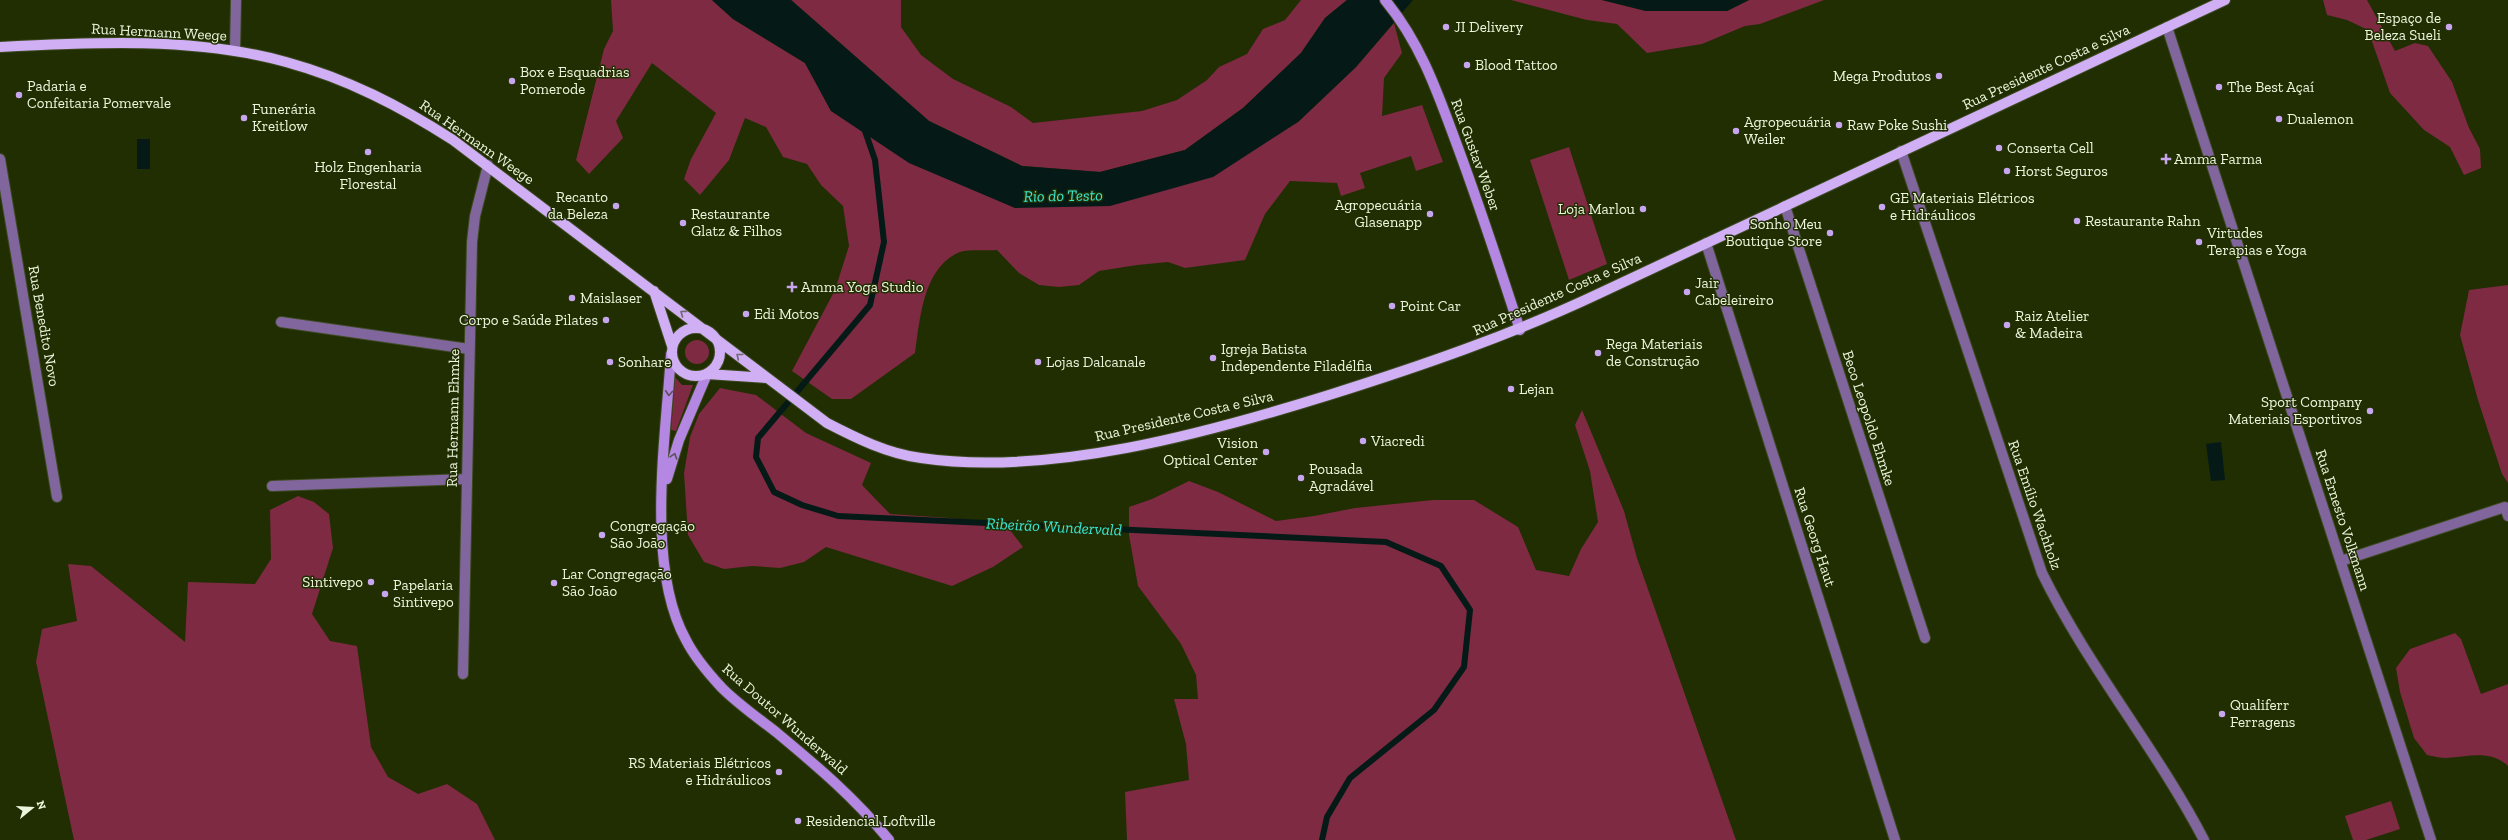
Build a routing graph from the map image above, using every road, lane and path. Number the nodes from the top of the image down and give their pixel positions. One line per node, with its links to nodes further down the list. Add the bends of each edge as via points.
1 (236, 0): 6 (street)
2 (1385, 0): 14 (street, Rua Gustav Weber, via 1416,44 1431,74 1466,168)
3 (2225, 0): 4 (main road, Rua Presidente Costa e Silva)
4 (2168, 27): 7 (main road, Rua Presidente Costa e Silva); 26 (street, Rua Ernesto Volkmann)
5 (0, 47): 6 (main road, Rua Hermann Weege, via 138,44)
6 (235, 51): 9 (main road, Rua Hermann Weege, via 286,61 339,79 388,100)
7 (1901, 151): 10 (main road, Rua Presidente Costa e Silva); 31 (street, Rua Emílio Wachholz, via 2042,573 2072,628 2182,800)
8 (0, 159): 24 (street, Rua Benedito Novo)
9 (488, 165): 12 (main road, Rua Hermann Weege); 16 (street, Rua Hermann Ehmke, via 475,216 473,235)
10 (1785, 206): 11 (main road, Rua Presidente Costa e Silva); 27 (street, Beco Leopoldo Ehmke)
11 (1706, 243): 14 (main road, Rua Presidente Costa e Silva); 30 (street, Rua Georg Haut)
12 (654, 291): 15 (main road, Rua Hermann Weege, one-way to 12); 17 (main road)
13 (281, 322): 16 (street)
14 (1520, 330): 20 (main road, Rua Presidente Costa e Silva, via 1396,374 1229,424 1097,452 1000,463 920,458 898,453 846,433)
15 (712, 334): 17 (main road, via 705,330 688,329 676,339); 18 (main road, via 717,340 720,355 718,363); 19 (main road, Rua Hermann Weege, one-way to 15)
16 (469, 349): 21 (street, Rua Hermann Ehmke)
17 (672, 350): 18 (main road, via 673,362 684,374 699,377); 23 (street, Rua Doutor Wunderwald, one-way to 23)
18 (707, 374): 19 (main road); 23 (street, Rua Doutor Wunderwald, one-way to 18)
19 (767, 378): 20 (main road, Rua Hermann Weege)
20 (782, 390)
21 (467, 478): 22 (street); 28 (street, Rua Hermann Ehmke)
22 (272, 486)
23 (662, 493): 29 (street, Rua Doutor Wunderwald, via 667,581 673,609 686,640 703,666 723,689 830,776 866,812)
24 (57, 497)
25 (2508, 516): 26 (street, via 2505,507)
26 (2341, 561): 32 (street, Rua Ernesto Volkmann)
27 (1925, 638)
28 (463, 674)
29 (889, 840)
30 (1895, 840)
31 (2204, 840)
32 (2431, 840)

